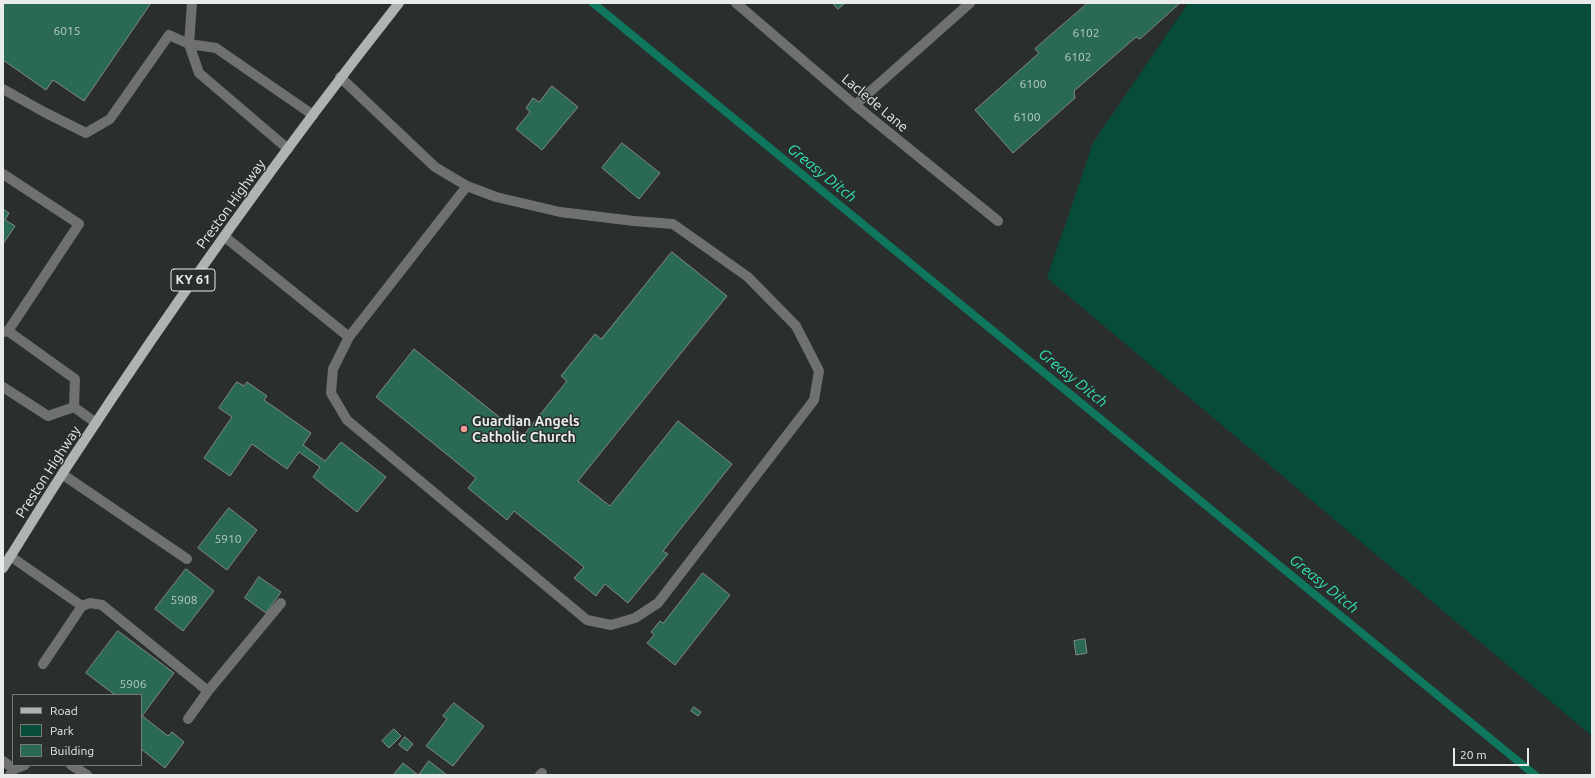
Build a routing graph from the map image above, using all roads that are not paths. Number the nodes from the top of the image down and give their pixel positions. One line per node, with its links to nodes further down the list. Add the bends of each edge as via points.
1 (192, 3): 5 (street)
2 (399, 3): 6 (main road, Preston Highway / KY 61)
3 (736, 3): 8 (street, Laclede Lane)
4 (970, 3): 8 (street)
5 (189, 44): 7 (street, via 169,35 110,119 86,133); 9 (street, via 216,48); 10 (street, via 199,73)
6 (340, 78): 9 (main road, Preston Highway / KY 61); 12 (street, via 435,167)
7 (3, 89)
8 (855, 106): 13 (street, Laclede Lane)
9 (313, 115): 10 (main road, Preston Highway / KY 61)
10 (288, 149): 14 (main road, Preston Highway / KY 61)
11 (3, 174): 15 (street, via 79,224)
12 (467, 186): 16 (street); 16 (street, via 496,197 560,212 673,224 748,276 796,326 819,371 814,400 658,603 635,618 611,625 587,620 347,420 331,393 333,369)
13 (998, 221)
14 (225, 237): 16 (street); 19 (main road, Preston Highway / KY 61, via 176,304)
15 (6, 331): 18 (street, via 75,379)
16 (349, 337)
17 (3, 387): 18 (street, via 48,416)
18 (74, 407): 19 (street)
19 (96, 423): 20 (main road, Preston Highway / KY 61)
20 (62, 474): 21 (main road, Preston Highway / KY 61); 22 (street)
21 (10, 556): 23 (main road, Preston Highway / KY 61); 25 (street)
22 (187, 559)
23 (3, 568)
24 (281, 602): 27 (street)
25 (82, 606): 26 (street); 27 (street, via 90,603 102,605)
26 (43, 664)
27 (208, 691): 28 (street)
28 (188, 719)
29 (3, 761): 32 (street)
30 (23, 766): 32 (street)
31 (73, 766): 33 (street)
32 (12, 772)
33 (87, 775)

